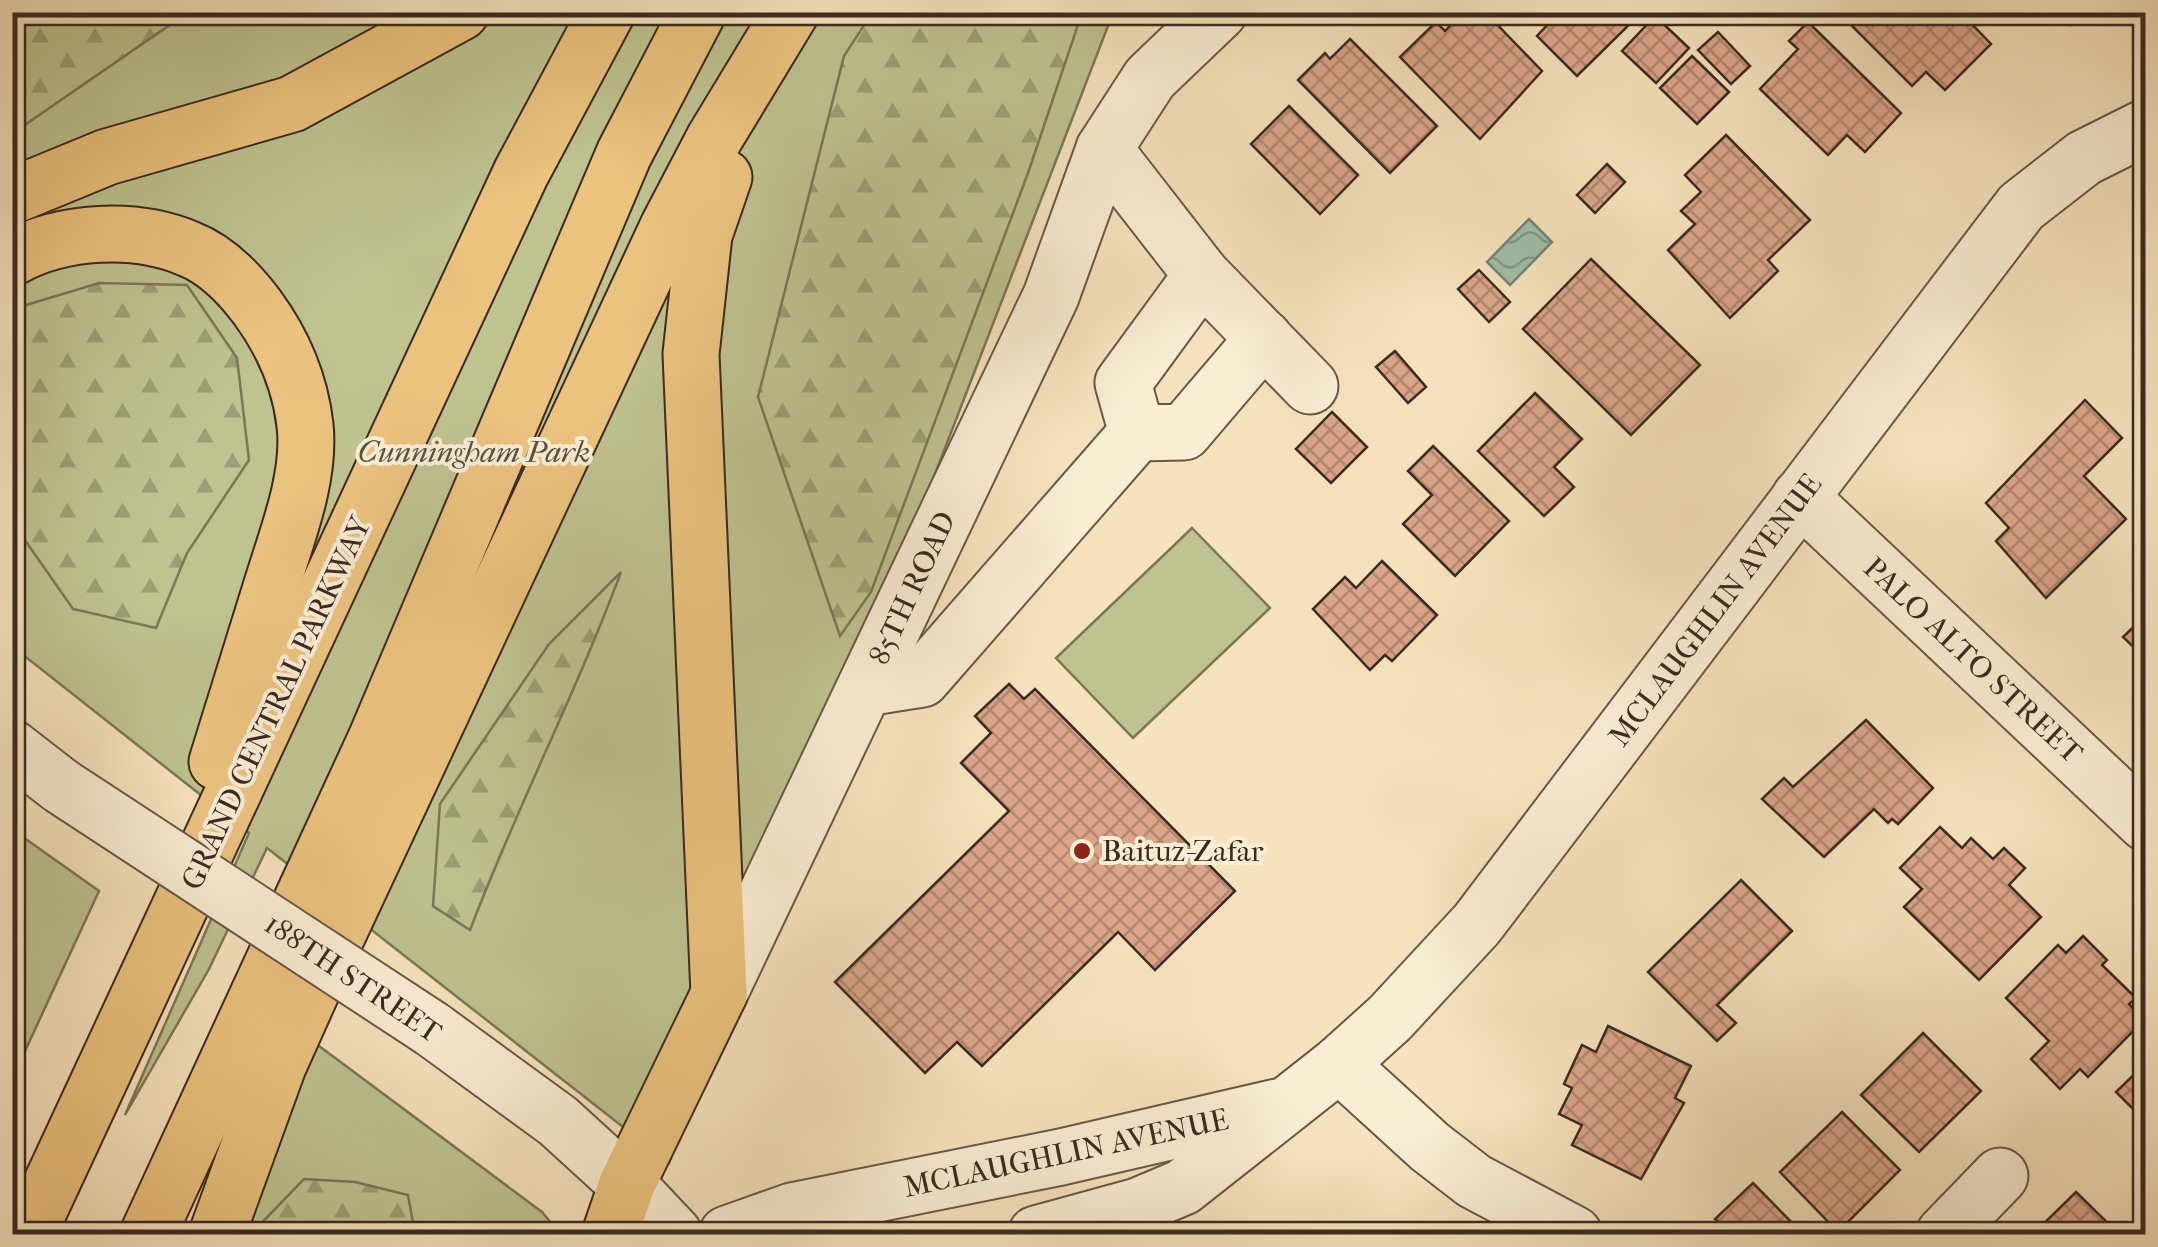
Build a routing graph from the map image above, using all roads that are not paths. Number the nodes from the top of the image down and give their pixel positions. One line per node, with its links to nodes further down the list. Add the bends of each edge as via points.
1 (461, 12): 8 (main road, via 292,104 107,157)
2 (606, 12): 19 (main road, GRAND CENTRAL PARKWAY, via 521,174)
3 (698, 12): 18 (main road, via 624,154)
4 (791, 12): 20 (main road, via 718,190 692,318); 27 (main road, via 714,139 627,314 320,970)
5 (1219, 12): 7 (street, 85TH ROAD, via 1150,78)
6 (2146, 127): 14 (street, MCLAUGHLIN AVENUE, via 2084,158 2021,207)
7 (1104, 149): 10 (street); 15 (street, 85TH ROAD, via 1052,296)
8 (12, 196)
9 (12, 258): 19 (main road, via 51,243 134,234 208,257 275,331 306,428 296,505)
10 (1202, 274): 11 (street); 13 (street, via 1122,383)
11 (1264, 338): 12 (street); 13 (street, via 1184,432)
12 (1310, 386)
13 (1137, 433): 15 (street, via 922,678)
14 (1800, 496): 17 (street, PALO ALTO STREET); 21 (street, MCLAUGHLIN AVENUE, via 1476,924)
15 (865, 688): 20 (street, 85TH ROAD)
16 (12, 748): 18 (street, 188TH STREET, bridge)
17 (2146, 823)
18 (287, 934): 24 (street, 188TH STREET, bridge, via 558,1120); 26 (main road)
19 (155, 963): 25 (main road, GRAND CENTRAL PARKWAY)
20 (719, 994): 24 (main road, 85TH ROAD)
21 (1339, 1064): 22 (street, MCLAUGHLIN AVENUE); 32 (street, via 1474,1181)
22 (1289, 1104): 30 (street, MCLAUGHLIN AVENUE, via 792,1211); 31 (street, MCLAUGHLIN AVENUE, via 1183,1187)
23 (2000, 1176): 33 (street)
24 (628, 1184): 28 (main road); 29 (street, 188TH STREET)
25 (28, 1234)
26 (148, 1234)
27 (217, 1234)
28 (610, 1234)
29 (674, 1234)
30 (727, 1234)
31 (1036, 1234)
32 (1574, 1234)
33 (1944, 1234)

